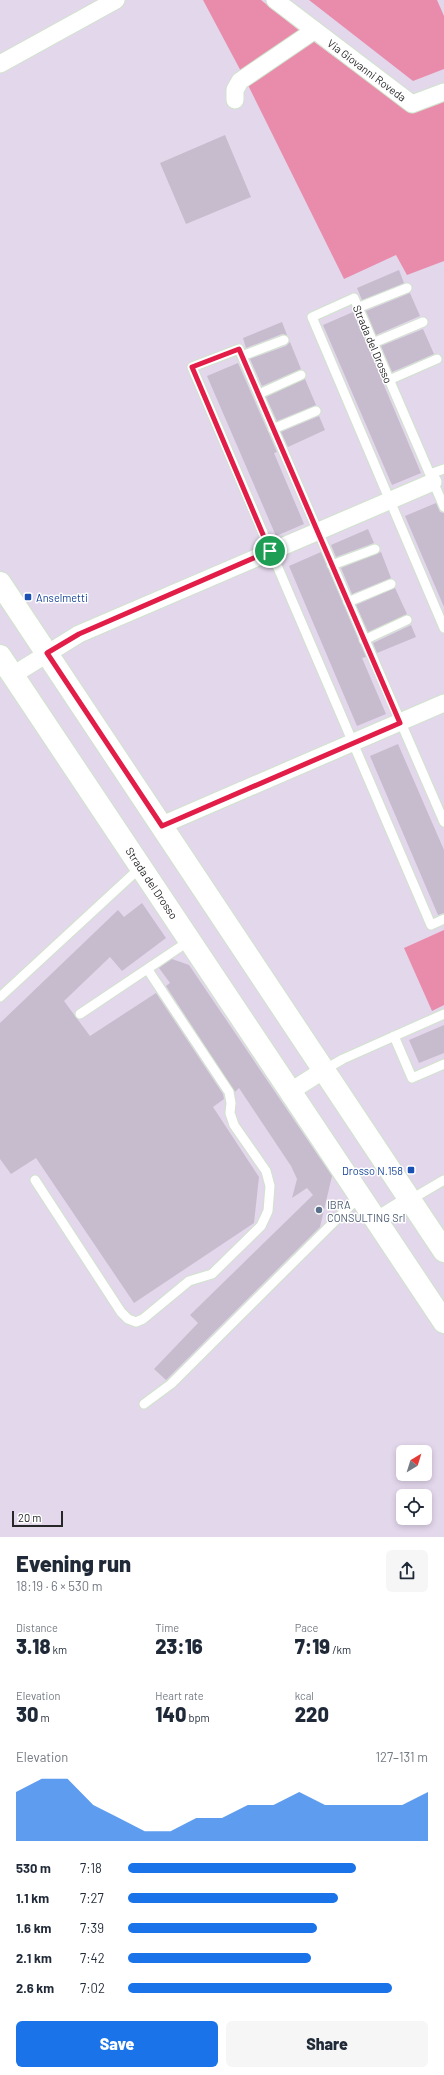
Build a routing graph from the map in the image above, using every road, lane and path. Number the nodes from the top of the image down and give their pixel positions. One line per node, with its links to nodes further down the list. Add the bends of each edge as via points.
1 (116, 0): 4 (street)
2 (275, 0): 3 (street, Via Giovanni Roveda)
3 (314, 30): 5 (street, Via Giovanni Roveda, via 412,104); 6 (street, via 240,81 235,90)
4 (0, 64)
5 (444, 92)
6 (235, 100)
7 (407, 288): 8 (lane)
8 (358, 308): 11 (lane, Strada del Drosso); 21 (lane, Strada del Drosso, via 354,298 312,317)
9 (423, 322): 11 (lane)
10 (284, 340): 12 (lane)
11 (373, 343): 15 (lane, Strada del Drosso)
12 (242, 356): 16 (lane); 25 (lane, via 239,349 192,367)
13 (437, 359): 15 (lane)
14 (301, 375): 16 (lane)
15 (389, 380): 20 (lane, Strada del Drosso)
16 (259, 394): 18 (lane)
17 (316, 411): 18 (lane)
18 (273, 429): 23 (lane)
19 (444, 469): 20 (lane)
20 (431, 478): 21 (street); 22 (lane, Strada del Drosso)
21 (390, 500): 23 (street); 31 (lane, Strada del Drosso)
22 (444, 507)
23 (317, 531): 25 (street); 26 (lane)
24 (375, 549): 26 (lane)
25 (270, 551): 33 (street, via 79,634); 38 (lane)
26 (332, 565): 29 (lane)
27 (0, 584): 33 (street)
28 (391, 584): 29 (lane)
29 (348, 602): 32 (lane)
30 (407, 620): 32 (lane)
31 (444, 628)
32 (364, 640): 37 (lane)
33 (47, 653): 35 (street); 41 (street)
34 (0, 656): 35 (street, Strada del Drosso)
35 (13, 675): 42 (street, Strada del Drosso)
36 (444, 704): 37 (street)
37 (400, 723): 38 (street); 39 (lane)
38 (352, 743): 41 (street); 43 (lane, via 431,925)
39 (442, 809): 40 (lane)
40 (444, 822)
41 (162, 826): 51 (street)
42 (142, 866): 44 (street, Strada del Drosso); 46 (lane)
43 (444, 919)
44 (190, 940): 45 (lane); 52 (street, Strada del Drosso)
45 (148, 970): 47 (lane); 53 (lane, via 229,1092 230,1113 234,1125 266,1171 270,1186 268,1211 261,1226 212,1274 189,1281 136,1322 121,1312)
46 (0, 997)
47 (80, 1014)
48 (444, 1014): 49 (lane)
49 (394, 1036): 50 (lane, via 412,1078); 51 (lane)
50 (444, 1064)
51 (324, 1070): 52 (street); 56 (street)
52 (291, 1091): 55 (street, Strada del Drosso)
53 (35, 1180)
54 (444, 1180): 56 (lane)
55 (360, 1196): 57 (street, Strada del Drosso); 60 (lane, via 171,1384)
56 (410, 1200): 57 (street); 58 (street)
57 (376, 1221): 59 (street, Strada del Drosso)
58 (444, 1251)
59 (444, 1320)
60 (144, 1404)

